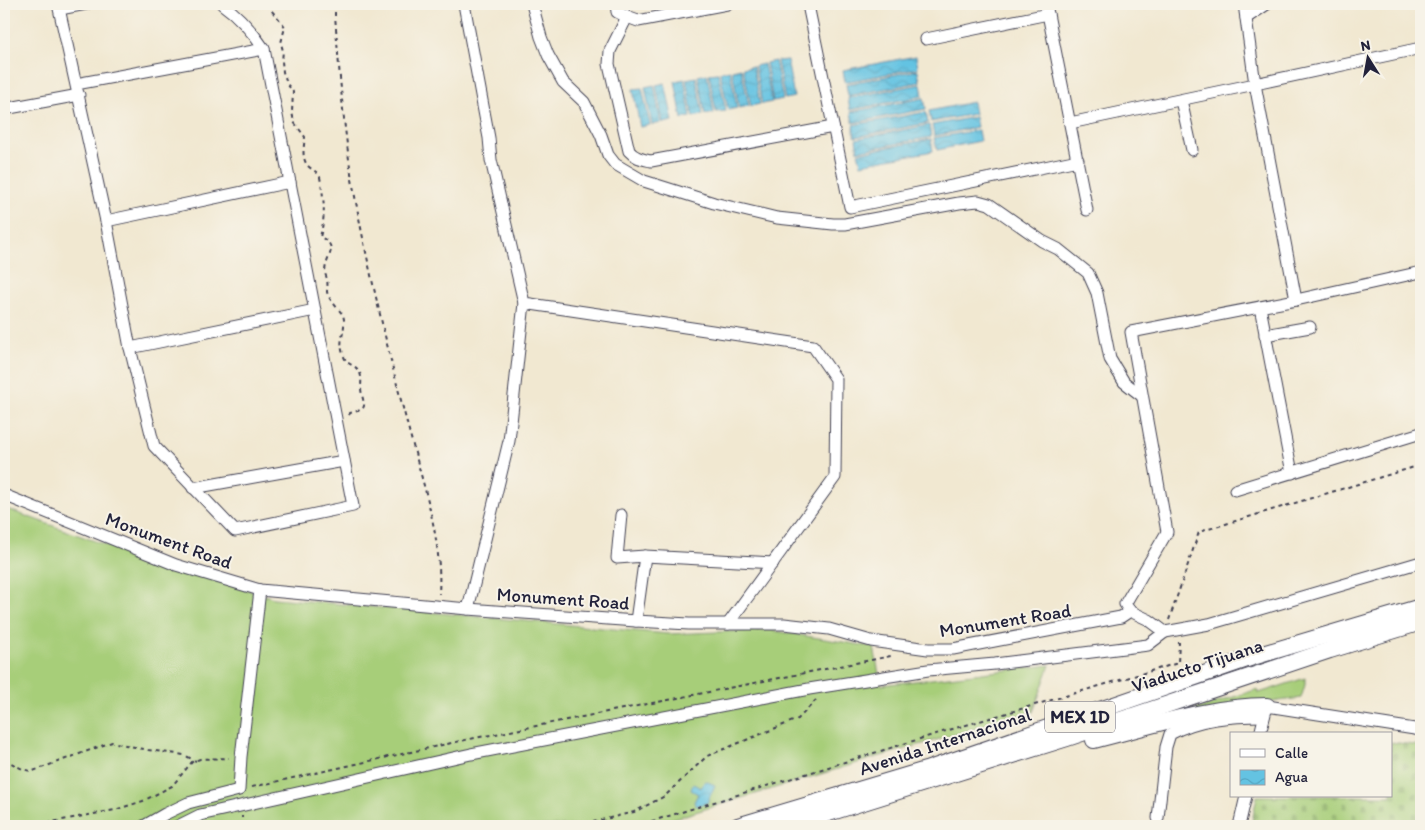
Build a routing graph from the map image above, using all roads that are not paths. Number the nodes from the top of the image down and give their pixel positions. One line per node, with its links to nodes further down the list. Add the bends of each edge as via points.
1 (86, 4): 10 (street)
2 (222, 4): 16 (street, via 238,16)
3 (464, 4): 30 (street, via 491,160)
4 (532, 4): 36 (street, via 548,55 563,82 584,102 615,164 644,181 714,203 777,218 833,224 959,203 978,201 989,204 1058,249 1088,273 1097,293 1110,359 1124,382)
5 (616, 4): 12 (street, via 617,12)
6 (727, 4): 12 (street, via 638,21)
7 (808, 4): 22 (street)
8 (1244, 4): 13 (street)
9 (1267, 4): 13 (street)
10 (59, 6): 18 (street)
11 (1047, 9): 14 (street); 21 (street)
12 (627, 18): 22 (street, via 610,52 608,64 633,156 651,161)
13 (1246, 18): 17 (street)
14 (926, 39)
15 (1421, 48): 17 (street)
16 (264, 49): 18 (street); 25 (street)
17 (1255, 84): 19 (street); 29 (street)
18 (78, 90): 20 (street); 27 (street)
19 (1181, 100): 21 (street); 23 (street)
20 (4, 109)
21 (1070, 123): 24 (street)
22 (833, 127): 24 (street, via 850,207)
23 (1192, 150)
24 (1078, 160): 26 (street)
25 (290, 182): 27 (street); 32 (street)
26 (1087, 210)
27 (106, 221): 35 (street)
28 (1421, 272): 29 (street)
29 (1296, 300): 31 (street)
30 (524, 303): 46 (street, via 813,346 836,379 834,477); 49 (street, via 509,441)
31 (1260, 307): 34 (street); 36 (street, via 1131,332)
32 (315, 310): 35 (street); 38 (street)
33 (1310, 327): 34 (street)
34 (1265, 335): 39 (street)
35 (130, 348): 40 (street, via 154,446)
36 (1142, 396): 50 (street, via 1167,532 1125,604)
37 (1421, 433): 39 (street)
38 (344, 461): 40 (street); 40 (street, via 353,506 235,531)
39 (1292, 472): 41 (street)
40 (193, 488)
41 (1235, 490)
42 (4, 495): 47 (street, Monument Road, via 176,564)
43 (621, 515): 44 (street, via 617,558)
44 (645, 556): 46 (street); 52 (street)
45 (1421, 562): 56 (street, via 1209,624)
46 (773, 563): 54 (street)
47 (260, 590): 49 (street, Monument Road); 61 (street)
48 (1421, 607): 67 (highway, Avenida Internacional / MEX 1D, via 1256,656 926,770)
49 (468, 609): 52 (street, Monument Road)
50 (1130, 611): 54 (street, Monument Road, via 1121,617 953,649 871,641 829,629 784,624); 56 (street)
51 (1421, 614): 68 (highway, Viaducto Tijuana)
52 (636, 621): 54 (street, Monument Road)
53 (1421, 622): 69 (highway, Viaducto Tijuana)
54 (728, 624)
55 (1421, 629): 60 (highway, MEX 1D)
56 (1165, 632): 63 (street, via 1148,644 829,685 470,754)
57 (1266, 711): 58 (street); 59 (street); 60 (highway, via 1224,708); 64 (street, via 1196,724 1170,734)
58 (1421, 730)
59 (1261, 732)
60 (1094, 740): 70 (highway, MEX 1D)
61 (239, 790): 63 (street); 65 (street, via 188,804)
62 (1246, 798): 71 (street)
63 (242, 806): 66 (street, via 200,816)
64 (1158, 818)
65 (144, 826)
66 (178, 826)
67 (738, 826)
68 (757, 826)
69 (787, 826)
70 (809, 826)
71 (1239, 826)

